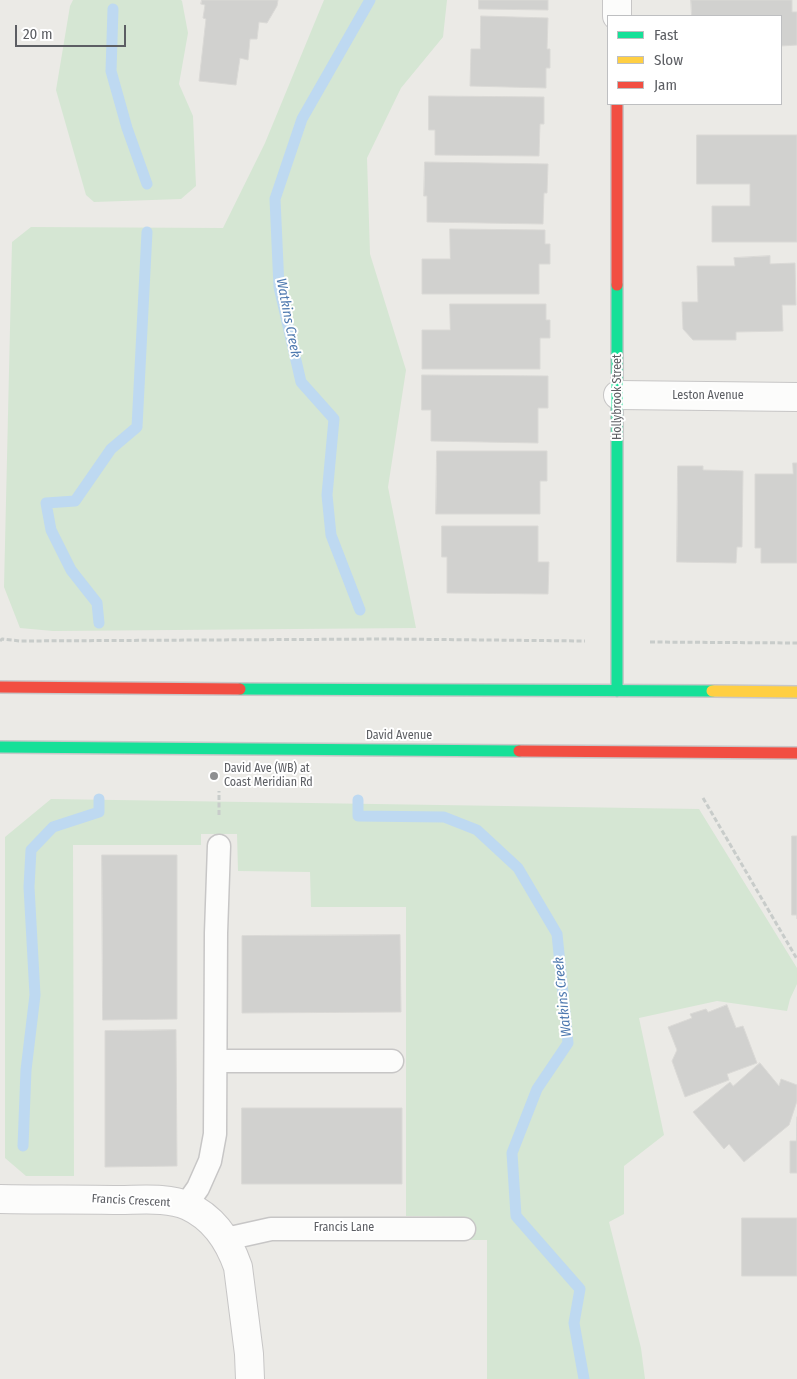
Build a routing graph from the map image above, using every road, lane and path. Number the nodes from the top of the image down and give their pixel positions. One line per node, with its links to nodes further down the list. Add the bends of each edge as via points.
1 (617, 0): 2 (street)
2 (617, 15)
3 (617, 105): 4 (main road, Hollybrook Street)
4 (618, 395): 5 (street, Leston Avenue); 11 (main road, Hollybrook Street)
5 (797, 397)
6 (590, 640): 7 (path)
7 (0, 641)
8 (646, 642): 9 (path)
9 (797, 643)
10 (0, 687): 11 (main road)
11 (617, 691): 12 (main road)
12 (797, 692)
13 (0, 747): 14 (main road, David Avenue)
14 (797, 752)
15 (704, 798): 17 (path)
16 (219, 846): 18 (lane)
17 (797, 959)
18 (216, 1061): 19 (lane); 21 (lane, via 215,1134 210,1161)
19 (392, 1061)
20 (0, 1199): 21 (street, Francis Crescent, via 142,1200)
21 (186, 1205): 23 (street, Francis Crescent, via 202,1214)
22 (464, 1229): 23 (lane, Francis Lane, via 271,1229)
23 (226, 1239): 24 (street, Francis Crescent, via 234,1254 241,1284)
24 (250, 1379)

